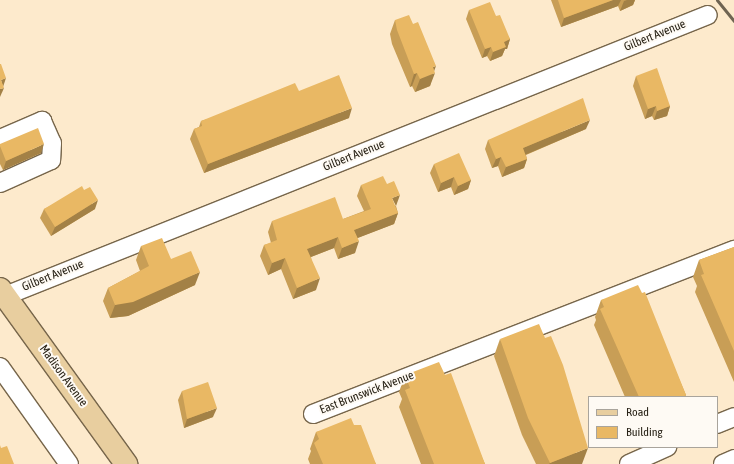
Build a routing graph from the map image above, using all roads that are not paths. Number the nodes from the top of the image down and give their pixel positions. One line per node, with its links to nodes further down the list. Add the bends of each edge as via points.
1 (708, 15): 5 (street, Gilbert Avenue)
2 (0, 139): 3 (street, via 42,121 52,143 51,160)
3 (0, 184)
4 (734, 250): 7 (street, East Brunswick Avenue)
5 (2, 294): 13 (main road, Madison Avenue)
6 (0, 367): 12 (street)
7 (313, 414)
8 (734, 417): 9 (street)
9 (718, 424)
10 (665, 448): 14 (street)
11 (734, 459): 15 (street)
12 (69, 464)
13 (126, 464)
14 (629, 464)
15 (723, 464)

